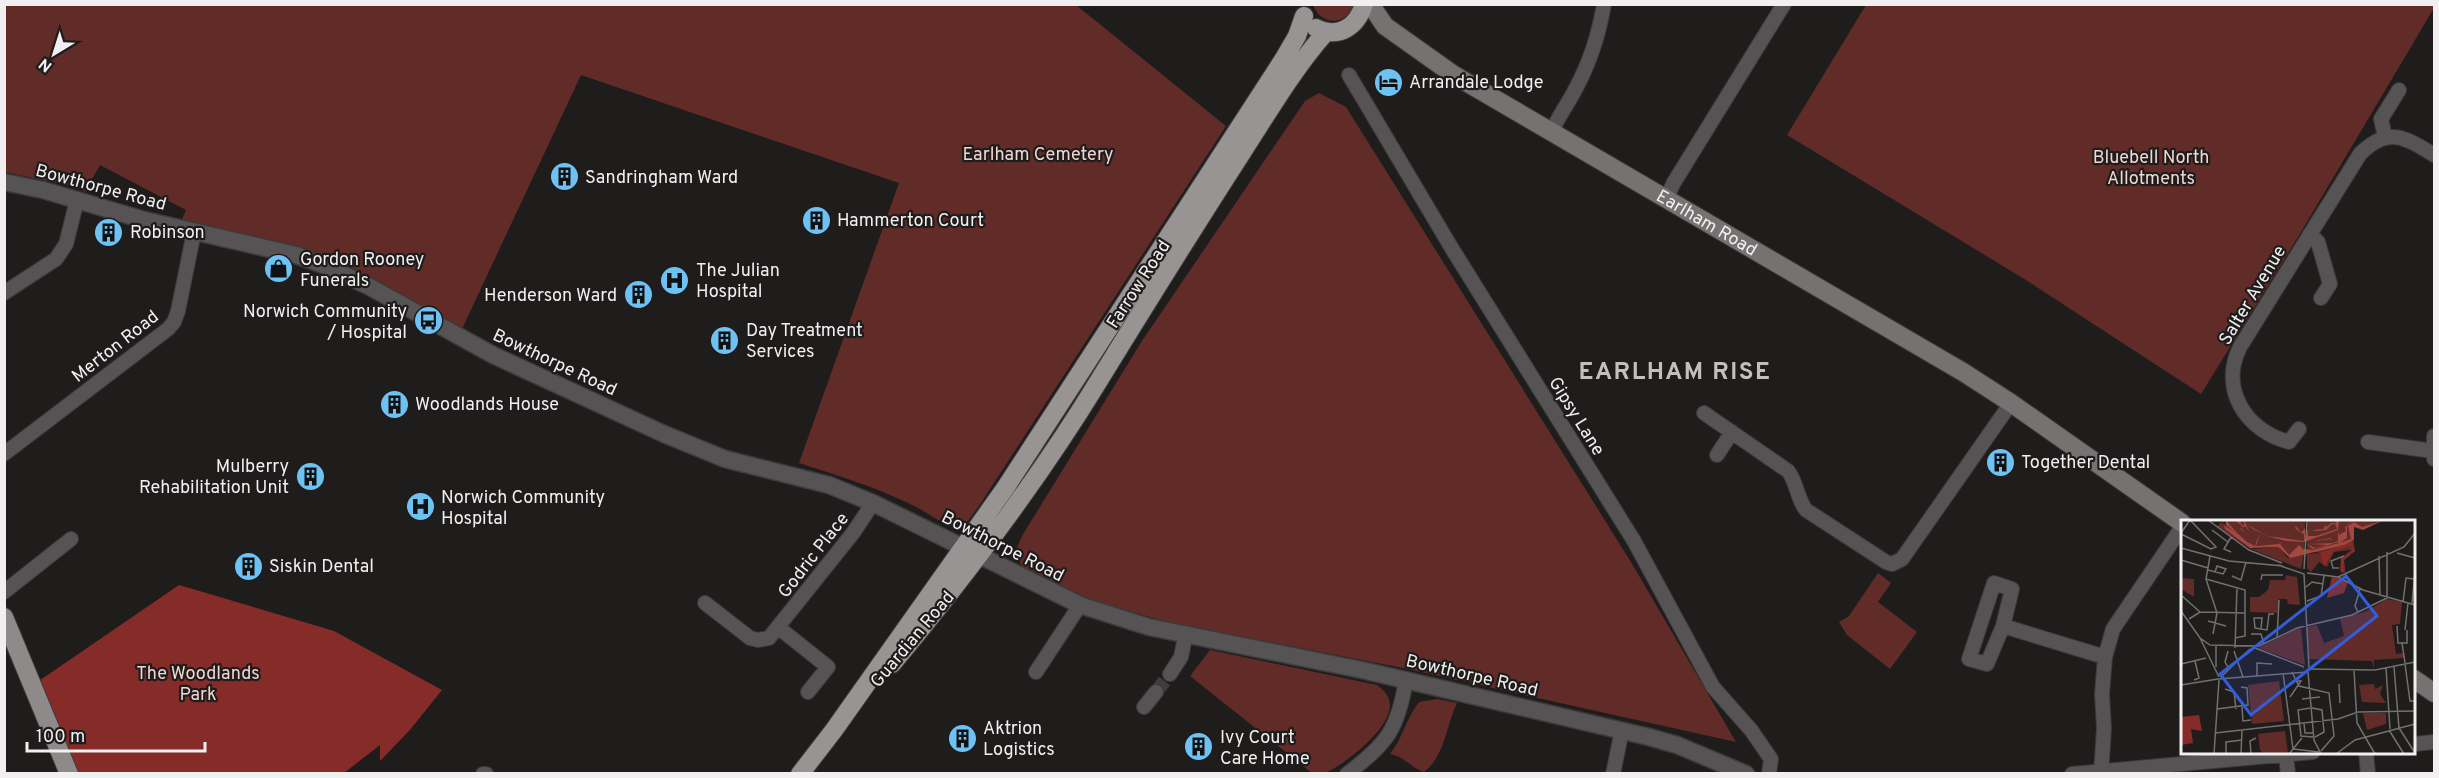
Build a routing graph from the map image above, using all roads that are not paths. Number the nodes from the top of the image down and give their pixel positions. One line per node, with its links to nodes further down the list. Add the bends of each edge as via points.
1 (1364, 4): 6 (highway)
2 (1370, 4): 8 (main road, Earlham Road, via 1385,26)
3 (1604, 4): 11 (street, via 1590,58)
4 (1784, 4): 16 (street)
5 (1302, 10): 7 (highway, via 1310,23); 34 (highway, Farrow Road, via 1297,36 1283,60 1006,488)
6 (1351, 27): 7 (highway, via 1342,32); 8 (main road, Earlham Road, via 1366,24)
7 (1326, 32): 35 (highway, Farrow Road, via 1307,54 1176,254 1097,384)
8 (1404, 41): 11 (main road, Earlham Road)
9 (1349, 75): 65 (street, Gipsy Lane, via 1634,541 1713,687 1771,759)
10 (2399, 90): 12 (street, via 2381,119)
11 (1551, 133): 16 (main road, Earlham Road)
12 (2385, 136): 13 (street, via 2400,136); 18 (street, Salter Avenue, via 2370,143 2360,154)
13 (2434, 155)
14 (4, 182): 15 (street, Bowthorpe Road)
15 (77, 200): 17 (street, Bowthorpe Road); 19 (street, via 63,252)
16 (1666, 200): 21 (main road, Earlham Road)
17 (194, 232): 27 (street, Merton Road, via 174,322); 30 (street, Bowthorpe Road, via 321,264 493,355 696,449 829,485)
18 (2310, 234): 20 (street, via 2318,242 2330,284 2324,293); 23 (street, Salter Avenue, via 2240,347 2232,374 2239,404 2254,423 2289,442)
19 (4, 293)
20 (2340, 297)
21 (2011, 403): 24 (street, via 1902,559 1892,564 1806,510 1788,471); 31 (main road, Earlham Road)
22 (1704, 413): 24 (street)
23 (2299, 429)
24 (1732, 432): 28 (street)
25 (2434, 436): 29 (street)
26 (2368, 442): 29 (street)
27 (4, 454)
28 (1717, 454)
29 (2434, 455)
30 (873, 503): 34 (street, Bowthorpe Road); 41 (street, Godric Place)
31 (2181, 522)
32 (2181, 528): 43 (street, via 2114,629)
33 (71, 539): 36 (street)
34 (963, 548): 35 (street, Bowthorpe Road); 52 (highway, Guardian Road)
35 (981, 555): 38 (street, Bowthorpe Road); 52 (highway, Guardian Road, via 886,672)
36 (4, 592)
37 (705, 603): 41 (street, Godric Place, via 750,638 769,638)
38 (1080, 605): 42 (street, Bowthorpe Road, via 1149,627); 44 (street)
39 (4, 617): 60 (main road)
40 (2004, 626): 40 (street, via 1988,664 1969,659 1994,583 2012,589); 43 (street)
41 (779, 628): 48 (street, via 828,667)
42 (1186, 633): 45 (street, via 1181,657); 46 (street, Bowthorpe Road)
43 (2104, 657): 59 (street)
44 (1036, 672)
45 (1170, 674)
46 (1406, 680): 53 (street, Bowthorpe Road); 62 (street, via 1401,709 1389,733 1372,755)
47 (2415, 680): 50 (main road)
48 (808, 692)
49 (1156, 692): 51 (street)
50 (2434, 693)
51 (1144, 707)
52 (840, 720): 61 (highway, Guardian Road)
53 (1622, 730): 58 (street, Bowthorpe Road, via 1677,745); 63 (street)
54 (2434, 742): 55 (street)
55 (2415, 744)
56 (2286, 754): 59 (street); 67 (street)
57 (2366, 754): 68 (street)
58 (1728, 770): 64 (street, Bowthorpe Road)
59 (2101, 772): 66 (street)
60 (69, 774)
61 (800, 774)
62 (1347, 774)
63 (1613, 774)
64 (1746, 774)
65 (1768, 774)
66 (2072, 774)
67 (2289, 774)
68 (2368, 774)

